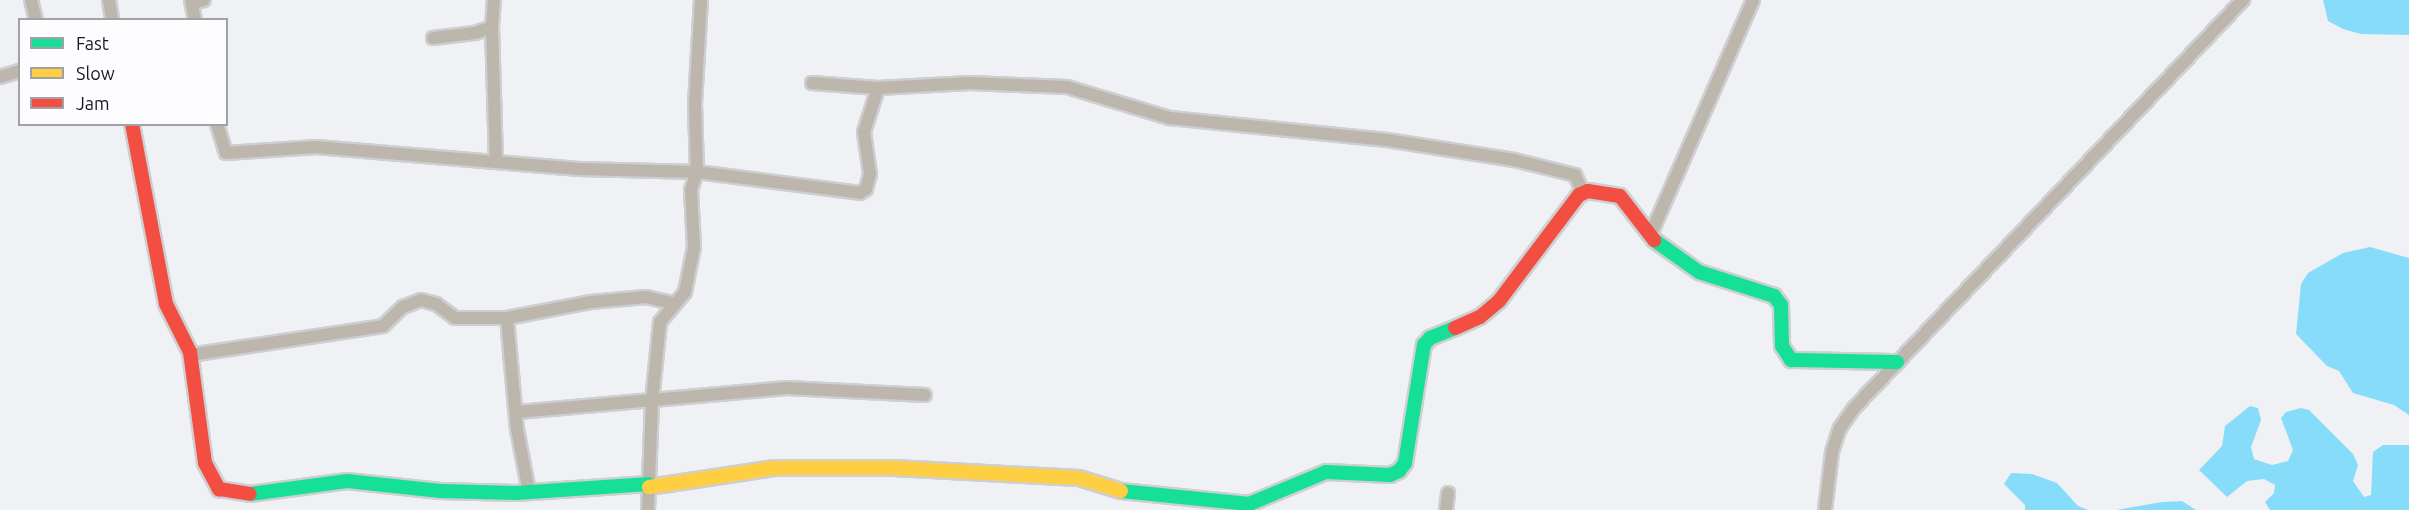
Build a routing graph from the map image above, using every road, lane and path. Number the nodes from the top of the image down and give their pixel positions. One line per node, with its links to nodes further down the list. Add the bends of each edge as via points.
1 (31, 0): 8 (street)
2 (109, 0): 9 (street)
3 (494, 0): 11 (street)
4 (701, 0): 20 (street, via 695,104)
5 (1753, 0): 22 (street)
6 (2243, 0): 26 (street)
7 (196, 1): 10 (street)
8 (36, 18)
9 (112, 18)
10 (195, 18)
11 (492, 27): 12 (street); 19 (street)
12 (433, 38)
13 (18, 72): 14 (street)
14 (0, 77)
15 (812, 83): 16 (street)
16 (879, 88): 20 (street, via 864,132 870,174 866,189 860,193); 21 (street, via 970,83 1067,87 1170,118 1387,140 1514,160 1575,175)
17 (132, 126): 25 (street, via 166,304)
18 (218, 126): 19 (street, via 226,153 316,147)
19 (496, 159): 20 (street, via 579,169)
20 (697, 172): 23 (street, via 691,190 691,276 685,292)
21 (1583, 192): 22 (street, via 1620,196); 30 (street, via 1499,301 1480,317 1430,338 1424,345 1405,463 1390,475 1326,472 1260,502 1230,504 1130,494 1078,478 894,468 774,468)
22 (1650, 236): 26 (street, via 1699,272 1774,296 1781,305 1782,346 1791,360)
23 (672, 303): 24 (street, via 646,297 591,302); 28 (street, via 660,322)
24 (507, 318): 25 (street, via 455,318 436,304 421,300 403,307 383,326); 29 (street)
25 (190, 355): 31 (street, via 196,426 205,463 219,489 237,495 274,493 346,482 440,491)
26 (1897, 362): 35 (street, via 1840,428 1832,452)
27 (925, 395): 28 (street, via 787,388)
28 (652, 401): 29 (street); 30 (street)
29 (518, 412): 31 (street, via 517,429)
30 (649, 485): 31 (street); 33 (street)
31 (529, 492)
32 (1448, 493): 34 (street)
33 (648, 510)
34 (1446, 510)
35 (1825, 510)

